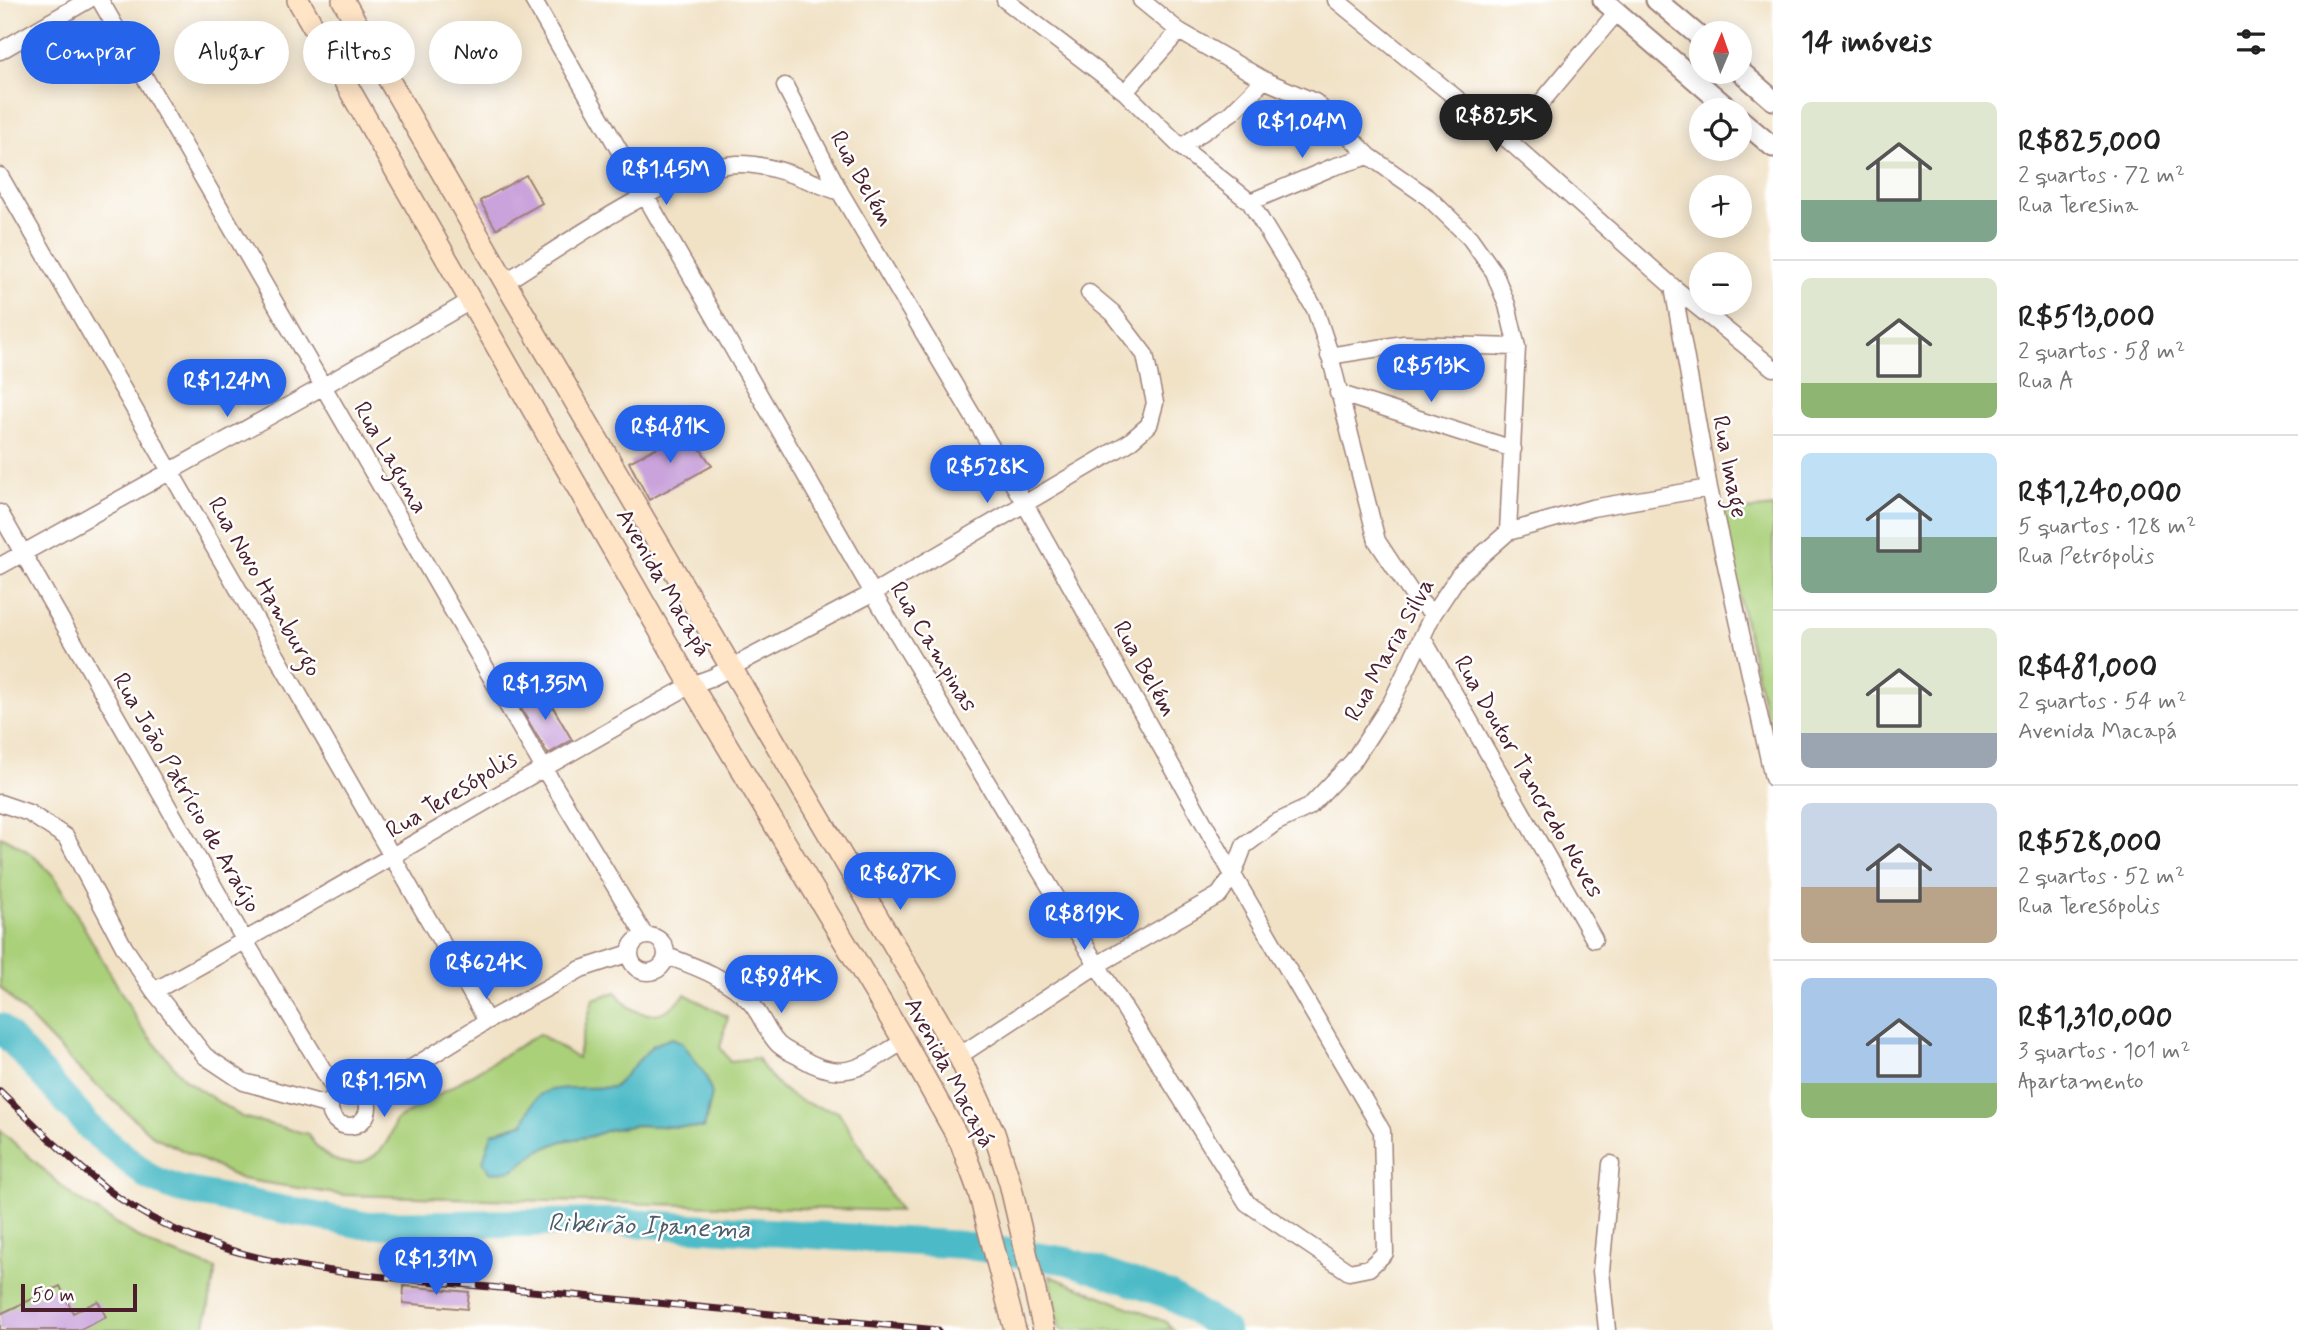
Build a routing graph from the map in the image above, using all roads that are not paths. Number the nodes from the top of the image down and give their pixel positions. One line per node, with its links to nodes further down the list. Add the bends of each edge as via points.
1 (88, 0): 13 (street)
2 (100, 0): 36 (street, Rua Laguna)
3 (298, 0): 32 (main road, Avenida Macapá)
4 (343, 0): 29 (main road, Avenida Macapá)
5 (533, 0): 27 (street, Rua Campinas)
6 (1006, 0): 17 (street)
7 (1141, 0): 12 (street)
8 (1336, 0): 21 (street)
9 (1656, 0): 11 (street)
10 (1609, 6): 18 (street); 21 (street)
11 (1689, 28)
12 (1179, 31): 14 (street); 17 (street)
13 (0, 51)
14 (1264, 80): 22 (street, via 1231,113); 24 (street, via 1314,103)
15 (1752, 82): 19 (street)
16 (785, 86): 26 (street, Rua Belém)
17 (1125, 92): 22 (street)
18 (1716, 98)
19 (1773, 100)
20 (1752, 129): 23 (street)
21 (1509, 141): 30 (street)
22 (1181, 147): 28 (street)
23 (1773, 147)
24 (1369, 156): 28 (street); 33 (street, via 1429,198 1471,238 1507,304)
25 (0, 176): 39 (street, Rua Novo Hamburgo)
26 (840, 192): 27 (street, via 770,169 737,164 702,171); 41 (street, Rua Belém)
27 (645, 196): 29 (street); 46 (street, Rua Campinas)
28 (1250, 202): 34 (street, via 1315,310)
29 (505, 282): 49 (main road, Avenida Macapá)
30 (1673, 287): 35 (street); 40 (street, Rua Image)
31 (1089, 293): 41 (street, Rua Teresópolis, via 1113,313 1145,355 1155,404 1149,425 1128,443)
32 (472, 300): 36 (street); 50 (main road, Avenida Macapá)
33 (1517, 347): 34 (street, via 1404,344); 38 (street)
34 (1329, 356): 37 (street)
35 (1773, 368)
36 (322, 387): 39 (street); 51 (street, Rua Laguna)
37 (1338, 393): 38 (street); 47 (street, via 1377,541 1412,594)
38 (1513, 449): 43 (street)
39 (171, 471): 44 (street); 54 (street, Rua Novo Hamburgo)
40 (1709, 488): 43 (street, Rua Maria Silva, via 1592,508); 52 (street, Rua Image)
41 (1025, 504): 46 (street, Rua Teresópolis); 55 (street, Rua Belém)
42 (0, 513): 44 (street, Rua João Patrício de Araújo)
43 (1508, 532): 47 (street, Rua Maria Silva, via 1459,575)
44 (23, 552): 45 (street); 58 (street, Rua João Patrício de Araújo)
45 (0, 566)
46 (873, 593): 49 (street, Rua Teresópolis); 61 (street, Rua Campinas)
47 (1433, 614): 48 (street, Rua Maria Silva)
48 (1422, 637): 55 (street, Rua Maria Silva, via 1392,701 1353,761 1309,807 1275,823 1244,846); 57 (street, Rua Doutor Tancredo Neves)
49 (732, 668): 50 (street, Rua Teresópolis); 65 (main road, Avenida Macapá)
50 (691, 685): 51 (street, Rua Teresópolis); 64 (main road, Avenida Macapá)
51 (543, 767): 54 (street, Rua Teresópolis); 56 (street, Rua Laguna)
52 (1772, 768)
53 (0, 803): 62 (street, via 29,813 66,837 124,947)
54 (393, 857): 58 (street, Rua Teresópolis); 63 (street, Rua Novo Hamburgo)
55 (1233, 874): 61 (street, Rua Maria Silva, via 1219,895); 69 (street, Rua Belém, via 1382,1131 1385,1254 1369,1268)
56 (645, 936): 59 (street, via 634,942); 60 (street, via 661,941)
57 (1594, 939)
58 (244, 941): 62 (street, Rua Teresópolis); 67 (street, Rua João Patrício de Araújo)
59 (629, 953): 60 (street, via 633,965 644,972 656,971); 63 (street, via 581,969)
60 (667, 956): 64 (street, via 703,969 726,984 750,1002 779,1044 816,1067 841,1072 864,1066)
61 (1097, 965): 65 (street, Rua Maria Silva); 69 (street, Rua Campinas, via 1247,1203)
62 (154, 991): 67 (street, via 205,1056 244,1082)
63 (487, 1021): 66 (street)
64 (904, 1041): 70 (main road, Avenida Macapá, via 961,1143 979,1192)
65 (959, 1056): 71 (main road, Avenida Macapá, via 994,1133 1010,1183)
66 (365, 1097): 67 (street, via 349,1088); 67 (street, via 368,1109 357,1124 345,1125 334,1118)
67 (334, 1100)
68 (1611, 1164): 72 (street, via 1601,1271)
69 (1349, 1272)
70 (1014, 1330)
71 (1044, 1330)
72 (1607, 1330)

